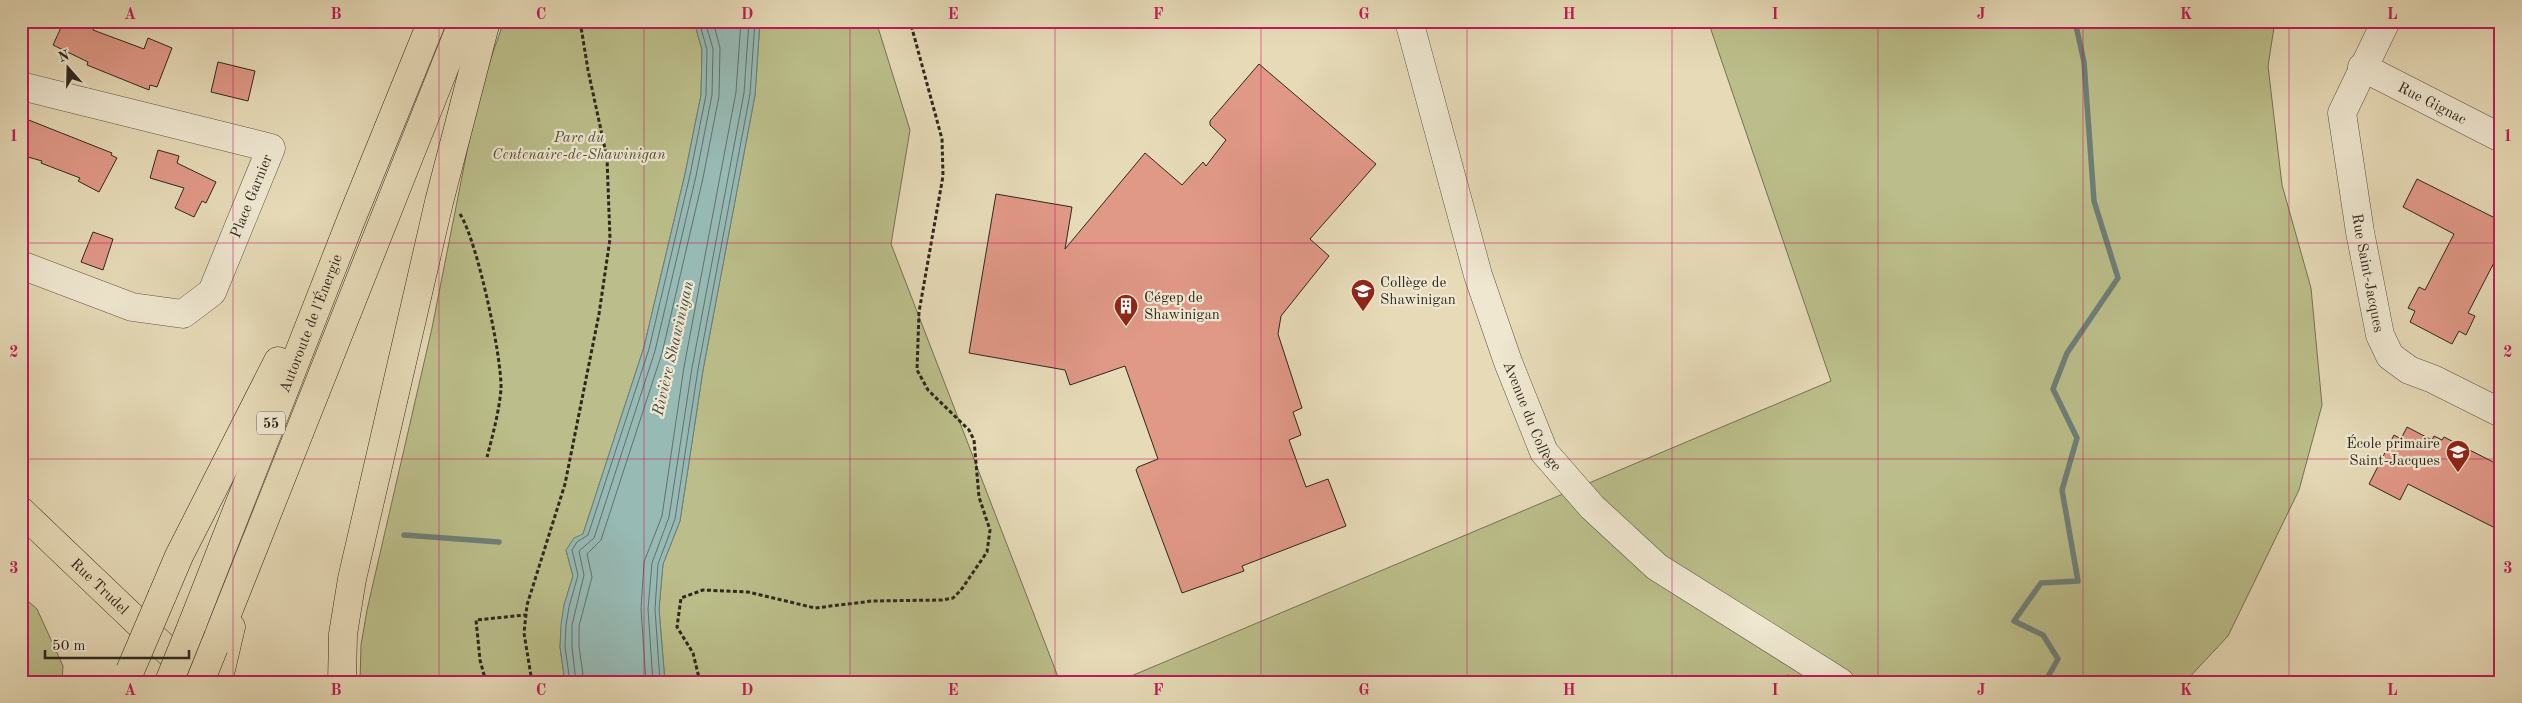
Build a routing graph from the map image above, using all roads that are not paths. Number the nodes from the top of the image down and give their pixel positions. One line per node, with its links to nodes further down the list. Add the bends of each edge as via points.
1 (432, 21): 9 (main road, Autoroute de l'Énergie / 55)
2 (463, 21): 13 (main road, Autoroute de l'Énergie / 55, via 246,568)
3 (486, 21): 17 (main road, via 352,579 342,634)
4 (1409, 21): 18 (street, Avenue du Collège, via 1478,275 1544,452 1592,507 1658,567)
5 (2386, 21): 6 (street, Rue Saint-Jacques)
6 (2362, 68): 8 (street, Rue Gignac); 11 (street, Rue Saint-Jacques, via 2342,113 2380,335 2390,356 2409,370)
7 (21, 86): 10 (street, Place Garnier, via 271,148 212,292 183,314 132,307)
8 (2501, 138)
9 (351, 220): 14 (main road, bridge, via 179,556); 15 (main road, Autoroute de l'Énergie / 55, bridge)
10 (21, 265)
11 (2501, 413)
12 (21, 511): 16 (main road, Rue Trudel)
13 (219, 662): 16 (main road, Autoroute de l'Énergie / 55, bridge)
14 (128, 676)
15 (169, 682)
16 (200, 682)
17 (342, 682)
18 (1840, 682)

